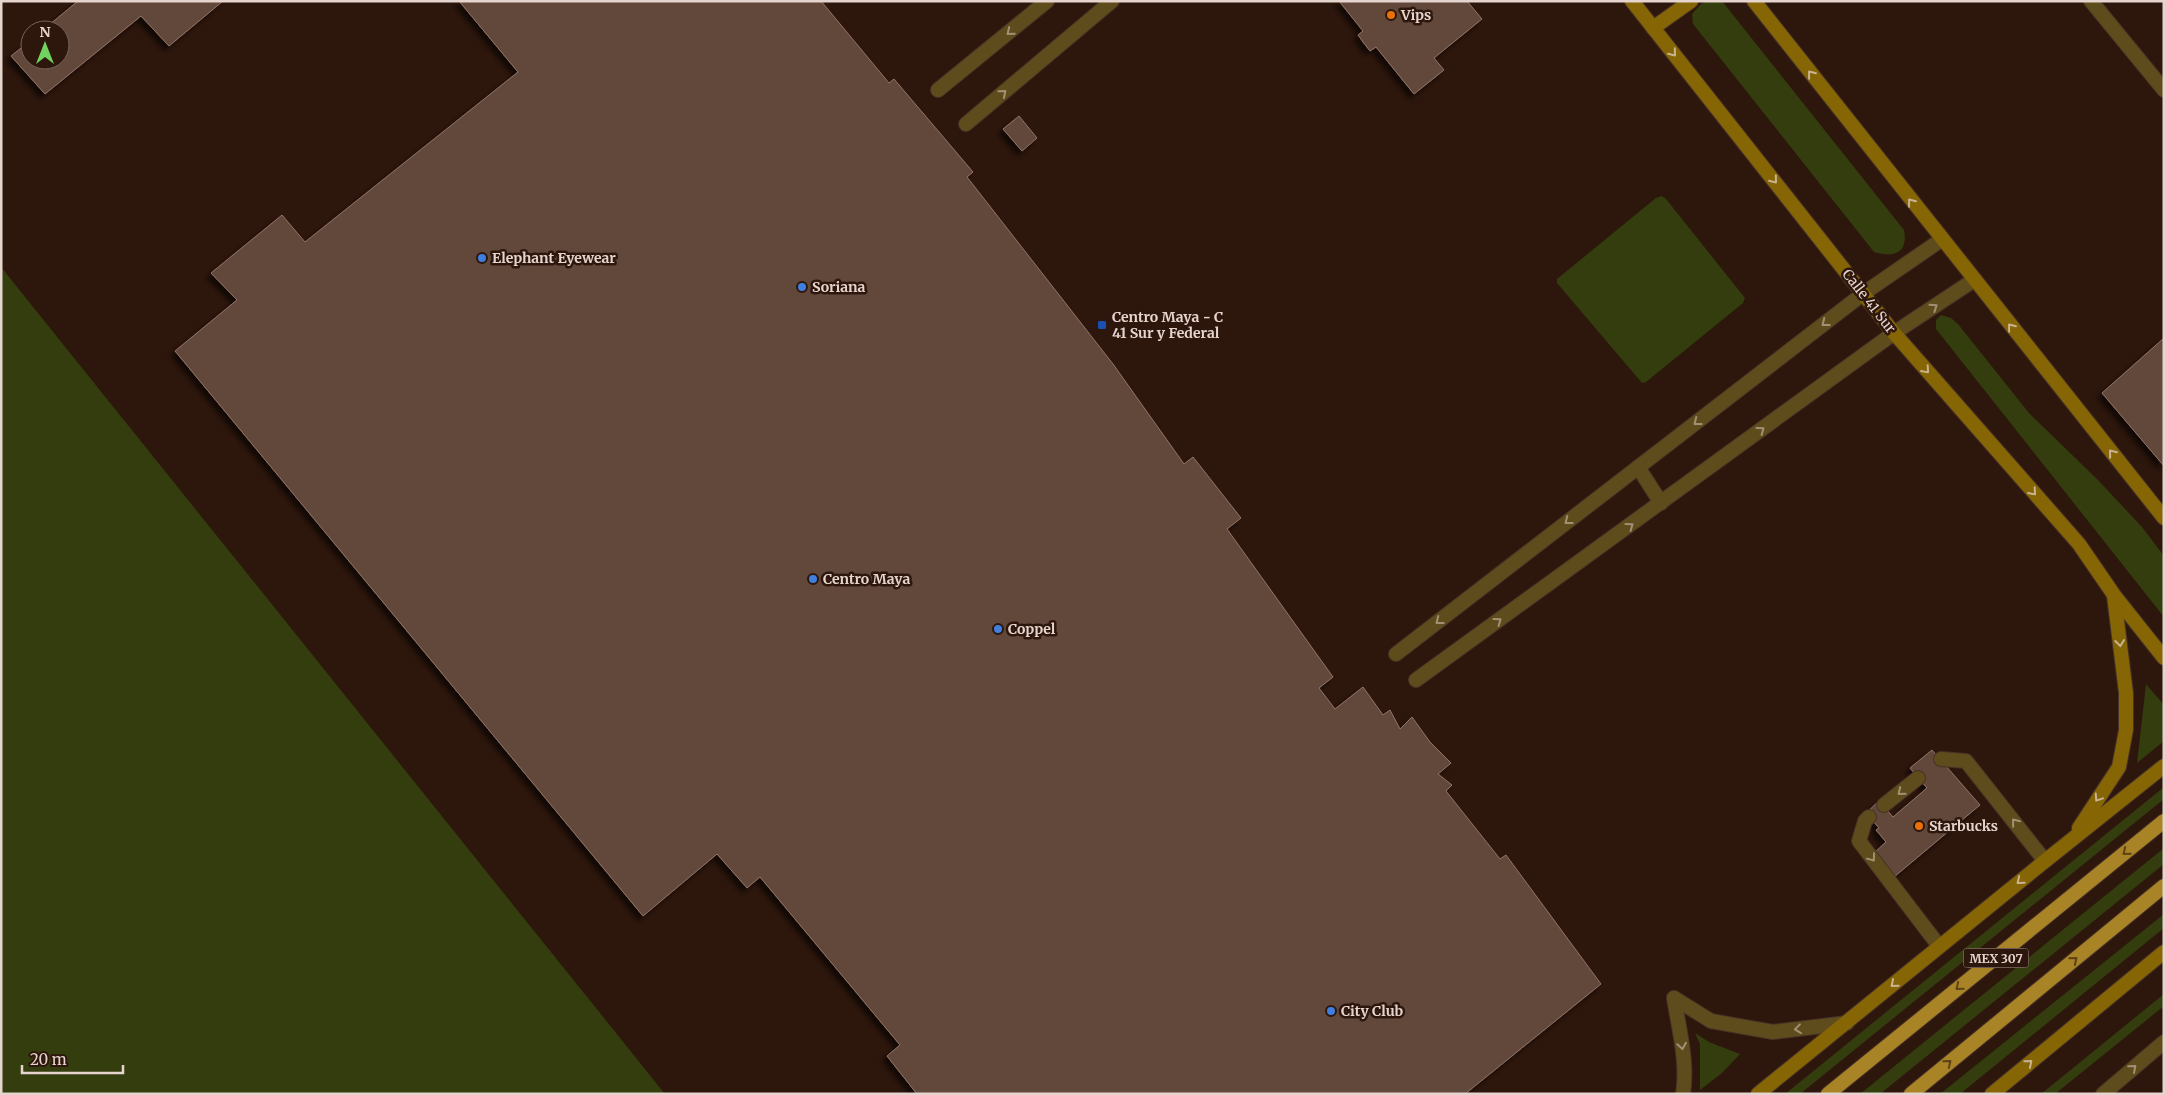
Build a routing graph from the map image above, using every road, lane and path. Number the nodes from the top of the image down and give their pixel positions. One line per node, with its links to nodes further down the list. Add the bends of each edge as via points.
1 (1047, 1): 8 (street, one-way to 8)
2 (1112, 1): 10 (street, one-way to 2)
3 (1632, 1): 7 (main road, Calle 41 Sur)
4 (1691, 1): 7 (main road)
5 (1754, 1): 11 (main road, one-way to 5)
6 (2092, 1): 9 (street)
7 (1653, 28): 13 (main road, Calle 41 Sur, one-way to 13)
8 (938, 90)
9 (2164, 90)
10 (966, 124)
11 (1941, 240): 12 (main road); 13 (street)
12 (1974, 280): 14 (street, one-way to 12); 17 (main road, one-way to 12)
13 (1864, 293): 14 (main road, Calle 41 Sur); 15 (street, one-way to 15)
14 (1894, 333): 16 (street, one-way to 14); 18 (main road, Calle 41 Sur, one-way to 18, via 2079,544)
15 (1638, 467): 16 (street); 19 (street, one-way to 19)
16 (1661, 503): 21 (street, one-way to 16)
17 (2164, 518)
18 (2114, 595): 20 (main road, Calle 41 Sur); 28 (main road, one-way to 28, via 2126,693 2126,730 2119,767)
19 (1396, 654)
20 (2164, 658)
21 (1416, 680)
22 (1941, 759): 29 (street, one-way to 22, via 1966,762)
23 (2164, 766): 28 (main road)
24 (1918, 778): 25 (street, one-way to 25)
25 (1884, 805)
26 (1869, 817): 31 (street, one-way to 31, via 1865,820 1859,841)
27 (2164, 821): 37 (highway, MEX 307, one-way to 37)
28 (2071, 839): 29 (main road)
29 (2045, 860): 31 (main road, one-way to 31)
30 (2164, 886): 38 (highway, one-way to 30)
31 (1939, 946): 33 (main road, one-way to 33)
32 (2164, 952): 39 (main road, one-way to 32)
33 (1846, 1023): 35 (street, one-way to 35, via 1773,1032 1711,1021 1674,998 1684,1058); 36 (main road)
34 (2164, 1042): 40 (street, one-way to 34)
35 (1683, 1094)
36 (1758, 1094)
37 (1828, 1094)
38 (1911, 1094)
39 (1992, 1094)
40 (2103, 1094)

